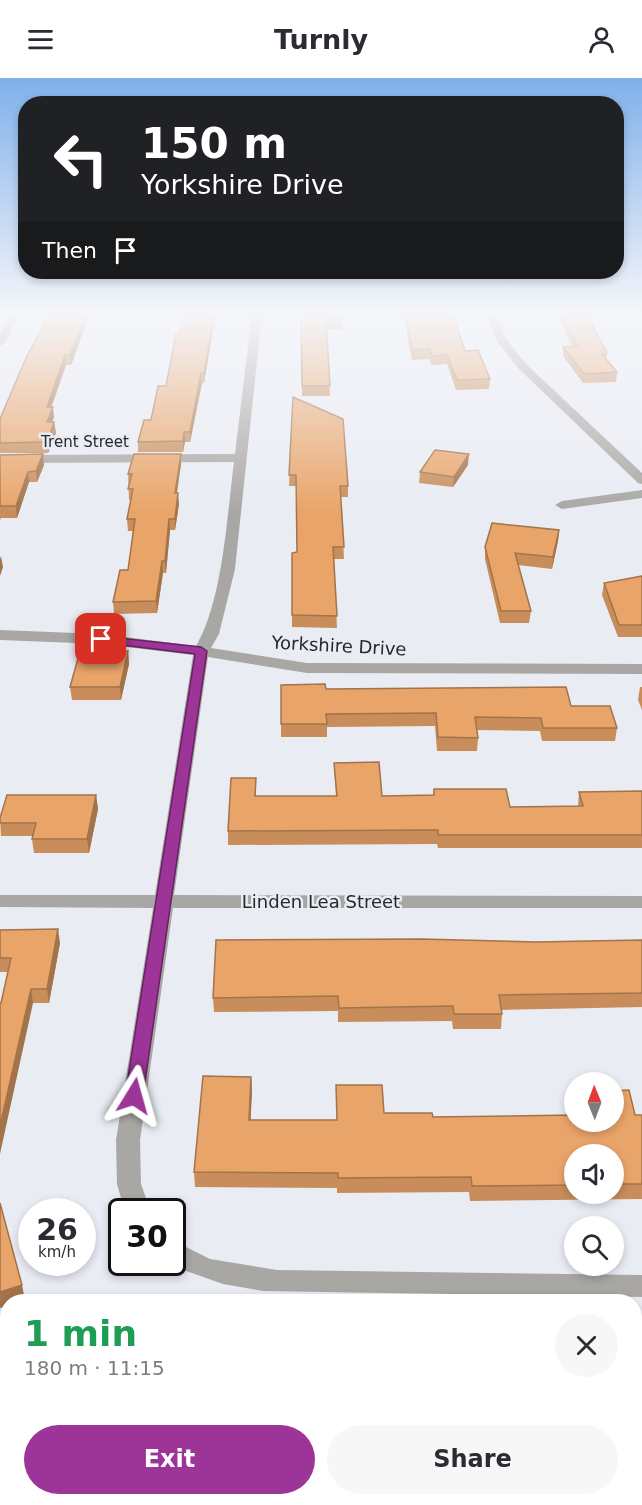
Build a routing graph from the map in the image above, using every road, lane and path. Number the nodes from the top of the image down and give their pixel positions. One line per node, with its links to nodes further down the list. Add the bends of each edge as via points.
1 (250, 380): 3 (street)
2 (536, 380): 5 (street)
3 (241, 458): 4 (street, Trent Street); 9 (street, via 228,569 211,634)
4 (0, 459)
5 (642, 480)
6 (642, 494): 7 (street)
7 (562, 505)
8 (0, 635): 9 (street, Yorkshire Drive, via 101,639)
9 (201, 651): 10 (street, Yorkshire Drive, via 307,668); 12 (street)
10 (642, 669)
11 (0, 901): 12 (street, Linden Lea Street)
12 (162, 902): 13 (street, Linden Lea Street); 14 (street, via 128,1140 129,1184)
13 (642, 902)
14 (134, 1198)
15 (186, 1261): 16 (street, via 229,1276 277,1281)
16 (642, 1286)

